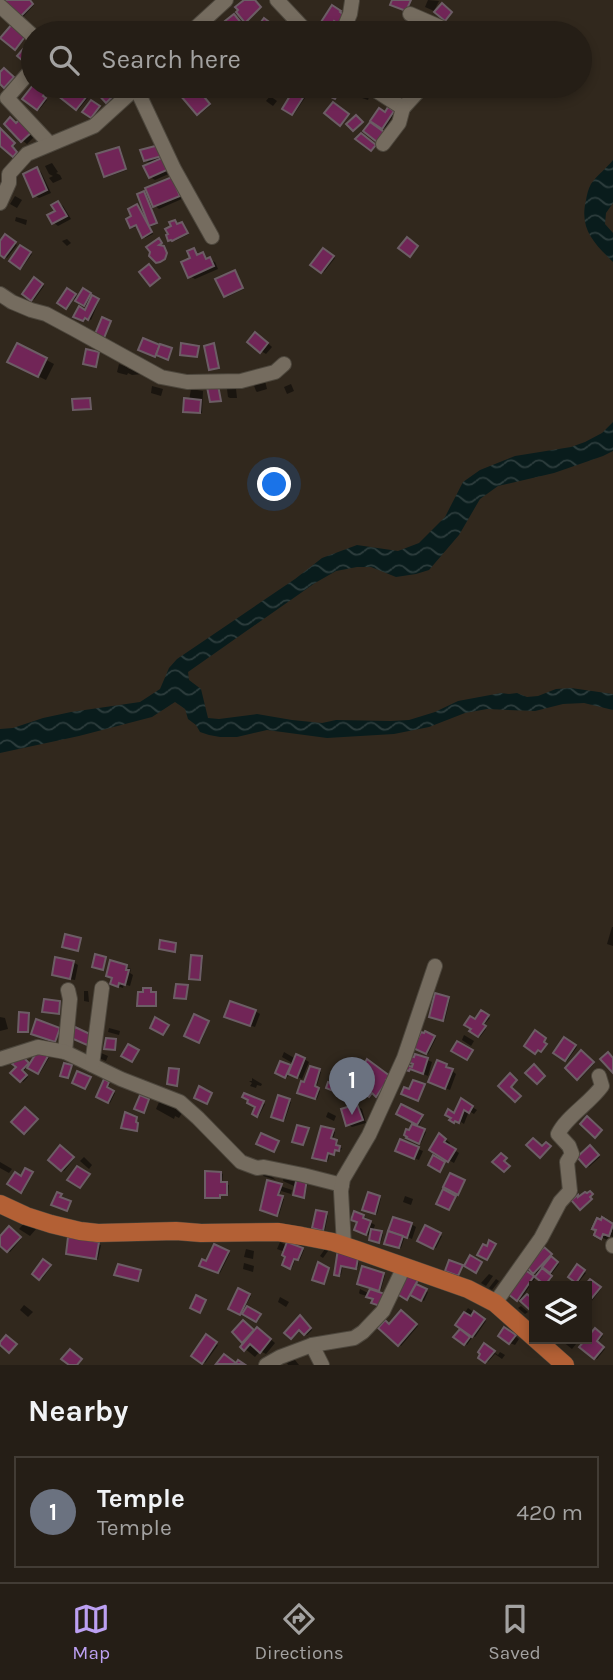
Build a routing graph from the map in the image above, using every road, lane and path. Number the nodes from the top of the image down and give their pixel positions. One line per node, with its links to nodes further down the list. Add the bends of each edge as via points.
1 (226, 0): 6 (street)
2 (277, 0): 7 (street)
3 (352, 1): 8 (street)
4 (0, 6): 10 (street)
5 (410, 14): 9 (street)
6 (203, 21)
7 (297, 21)
8 (347, 21)
9 (432, 21)
10 (21, 25)
11 (21, 82): 18 (street, via 7,98)
12 (125, 98): 18 (street, via 94,126)
13 (142, 98): 21 (street)
14 (388, 98): 16 (street)
15 (412, 98): 16 (street)
16 (403, 108): 17 (street, via 399,123)
17 (383, 144)
18 (50, 145): 19 (street)
19 (4, 168): 20 (street, via 9,183)
20 (0, 204)
21 (212, 237)
22 (0, 294): 23 (street, via 161,377 187,382 241,381 275,372)
23 (284, 364)
24 (435, 966): 31 (street, via 404,1058)
25 (102, 988): 29 (street)
26 (68, 990): 27 (street)
27 (65, 1052): 28 (street, via 38,1046); 29 (street)
28 (0, 1059)
29 (92, 1065): 31 (street, via 180,1102 241,1162)
30 (599, 1076): 35 (street, via 602,1086 558,1134 572,1154 567,1162 570,1191)
31 (342, 1185): 33 (street)
32 (0, 1203): 33 (main road, via 26,1216 79,1231 278,1232)
33 (344, 1246): 34 (main road)
34 (404, 1266): 35 (main road); 36 (street, via 383,1311 363,1332 354,1338)
35 (495, 1303): 39 (main road)
36 (312, 1345): 37 (street); 38 (street)
37 (266, 1365)
38 (321, 1365)
39 (565, 1365)

